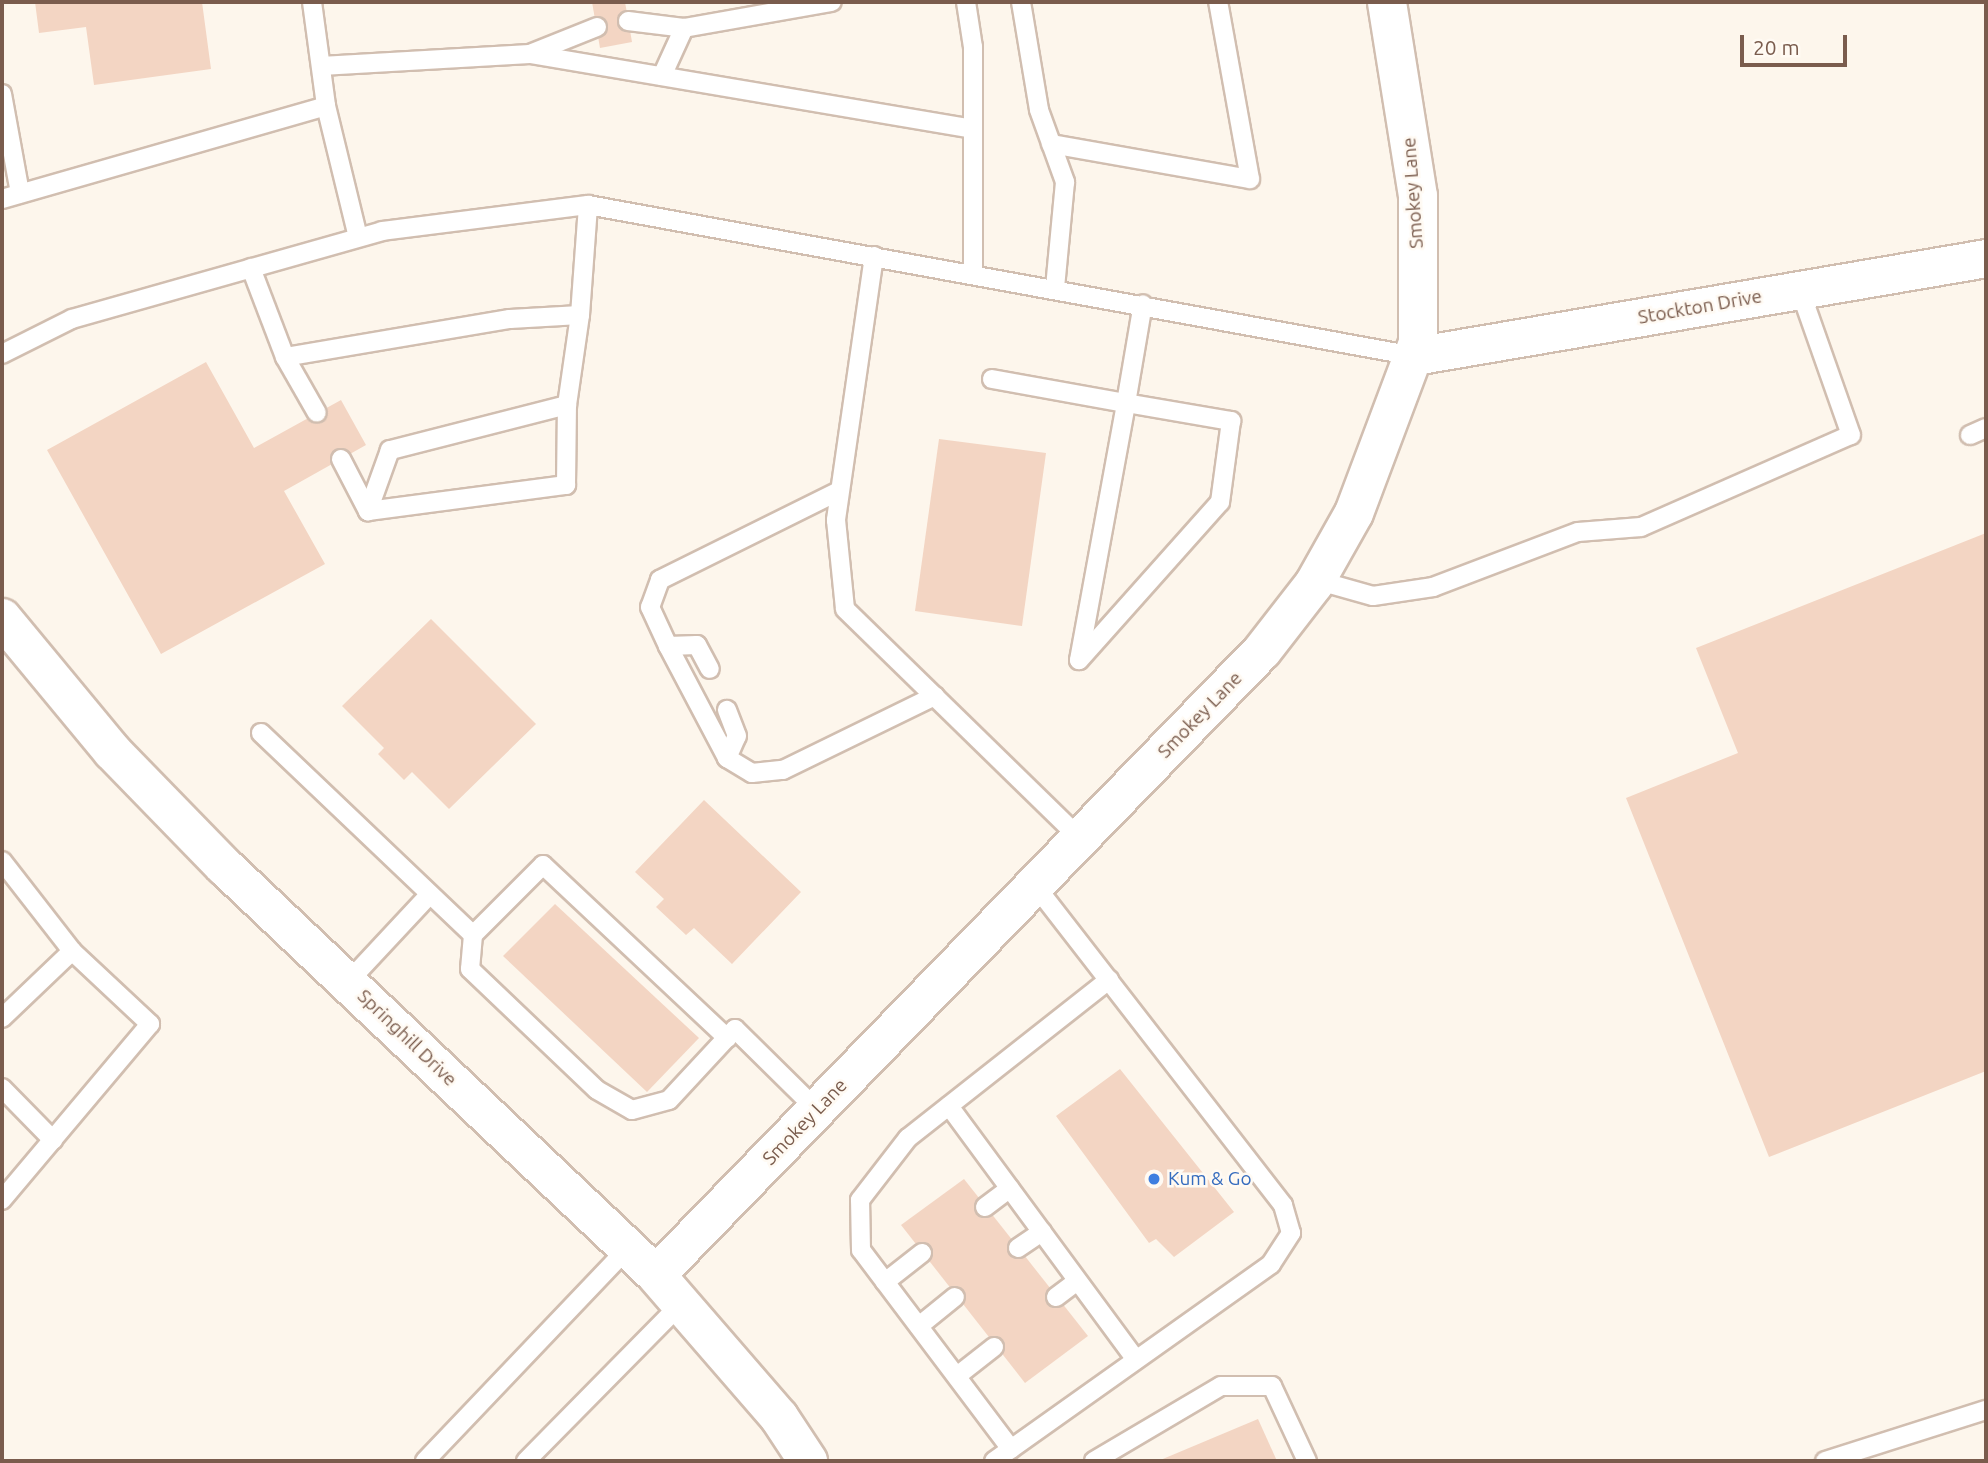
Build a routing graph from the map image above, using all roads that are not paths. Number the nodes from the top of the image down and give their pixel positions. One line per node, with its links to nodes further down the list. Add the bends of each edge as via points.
1 (312, 2): 11 (lane)
2 (832, 2): 9 (lane)
3 (966, 2): 15 (lane, via 973,47)
4 (1021, 2): 16 (lane, via 1039,110)
5 (1218, 2): 16 (lane, via 1250,179)
6 (1387, 2): 30 (street, Smokey Lane, via 1418,196 1422,303)
7 (628, 21): 9 (lane)
8 (597, 27): 10 (lane)
9 (684, 28): 12 (lane)
10 (530, 54): 11 (lane); 12 (lane)
11 (321, 66): 14 (lane)
12 (662, 76): 15 (lane)
13 (2, 94): 17 (lane)
14 (326, 106): 17 (lane); 20 (lane)
15 (973, 129): 24 (lane)
16 (1051, 144): 25 (lane, via 1065,182)
17 (20, 193): 18 (lane)
18 (2, 199)
19 (587, 205): 20 (lane); 21 (lane); 28 (lane)
20 (358, 237): 23 (lane)
21 (874, 256): 24 (lane); 37 (lane)
22 (1986, 258): 26 (street, Stockton Drive)
23 (251, 268): 29 (lane, via 72,319); 31 (lane)
24 (973, 274): 25 (lane)
25 (1055, 288): 27 (lane)
26 (1800, 290): 30 (street, Stockton Drive); 39 (lane, via 1851,435 1641,527 1578,532 1433,587 1373,596)
27 (1143, 304): 30 (lane); 33 (lane)
28 (580, 316): 31 (lane, via 509,319); 34 (lane)
29 (2, 354)
30 (1413, 356): 39 (street, Smokey Lane, via 1354,513)
31 (285, 357): 35 (lane)
32 (992, 379): 33 (lane)
33 (1126, 402): 33 (lane, via 1084,633 1079,660 1220,502 1231,421)
34 (567, 405): 38 (lane, via 390,450); 38 (lane, via 566,485)
35 (317, 413)
36 (341, 459): 38 (lane)
37 (839, 491): 41 (lane, via 660,580 650,607); 43 (lane, via 836,520 845,609)
38 (368, 511)
39 (1316, 580): 47 (street, Smokey Lane, via 1262,651)
40 (2, 618): 54 (street, Springhill Drive, via 112,751)
41 (668, 646): 42 (lane, via 697,645); 46 (lane)
42 (710, 669)
43 (935, 696): 46 (lane, via 783,770 752,773); 47 (lane)
44 (727, 710): 46 (lane, via 737,736)
45 (261, 733): 50 (lane)
46 (727, 758)
47 (1081, 839): 49 (street, Smokey Lane)
48 (2, 861): 52 (lane)
49 (1035, 886): 53 (lane); 59 (street, Smokey Lane)
50 (430, 894): 51 (lane); 54 (lane)
51 (473, 935): 56 (lane, via 543,864); 56 (lane, via 471,969 597,1090 632,1110 669,1100)
52 (72, 951): 55 (lane); 60 (lane, via 150,1024)
53 (1108, 980): 58 (lane); 76 (lane, via 1283,1205 1291,1233 1271,1264)
54 (348, 982): 65 (street, Springhill Drive)
55 (2, 1018)
56 (727, 1038): 59 (lane, via 735,1029)
57 (2, 1087): 60 (lane)
58 (949, 1106): 61 (lane); 70 (lane, via 908,1138 860,1200 861,1250)
59 (817, 1110): 68 (street, Smokey Lane)
60 (53, 1140): 62 (lane)
61 (1010, 1188): 63 (lane); 64 (lane)
62 (2, 1199)
63 (985, 1207)
64 (1041, 1232): 66 (lane); 69 (lane)
65 (628, 1248): 68 (street, Springhill Drive); 80 (lane)
66 (1018, 1248)
67 (922, 1253): 70 (lane)
68 (656, 1275): 73 (street, Springhill Drive)
69 (1077, 1281): 72 (lane); 76 (lane)
70 (885, 1282): 74 (lane)
71 (955, 1297): 74 (lane)
72 (1056, 1297)
73 (682, 1303): 81 (lane); 82 (street, Springhill Drive, via 779,1418)
74 (919, 1326): 77 (lane)
75 (994, 1347): 77 (lane)
76 (1136, 1360): 79 (lane)
77 (957, 1376): 79 (lane)
78 (1986, 1410): 86 (lane)
79 (1012, 1449): 83 (lane)
80 (425, 1461)
81 (526, 1461)
82 (808, 1461)
83 (994, 1461)
84 (1094, 1461): 85 (lane, via 1221,1386 1272,1386)
85 (1307, 1461)
86 (1825, 1461)

